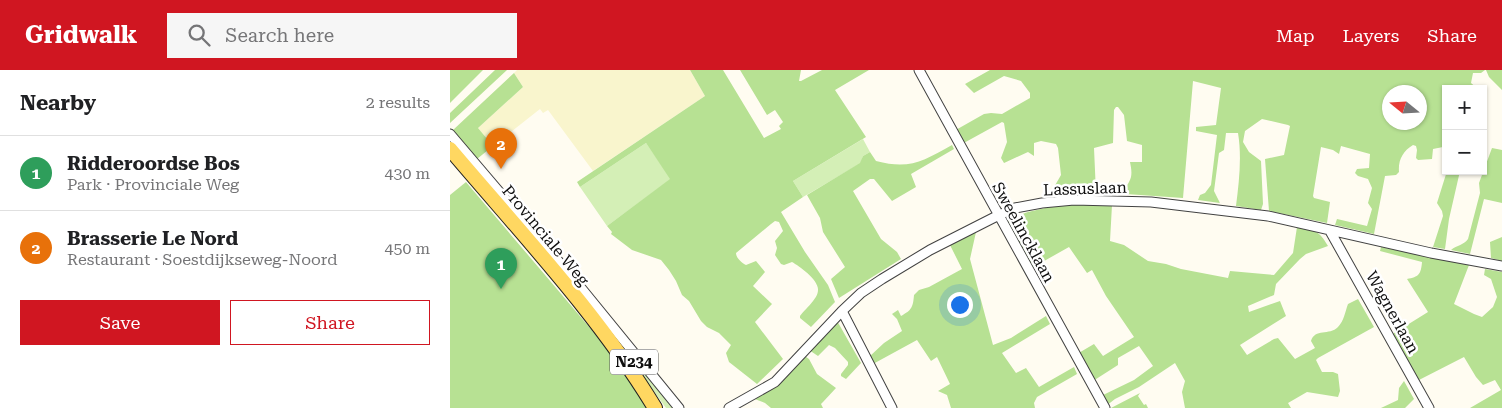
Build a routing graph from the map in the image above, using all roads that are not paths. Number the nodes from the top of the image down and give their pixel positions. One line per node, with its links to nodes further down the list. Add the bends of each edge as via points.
1 (919, 70): 4 (street, Sweelincklaan)
2 (450, 134): 11 (street)
3 (450, 149): 8 (main road, Provinciale Weg / N234)
4 (998, 216): 5 (street, Lassuslaan, via 1015,208 1074,200 1151,202 1268,216); 7 (street, Lassuslaan, via 930,250 882,279); 14 (street, Sweelincklaan)
5 (1330, 230): 6 (street, Lassuslaan); 15 (street, Wagnerlaan)
6 (1502, 266)
7 (842, 311): 12 (street, Lassuslaan, via 775,382); 13 (street)
8 (596, 321): 9 (main road, Provinciale Weg / N234); 10 (main road, Provinciale Weg / N234, via 628,355)
9 (656, 408)
10 (666, 408)
11 (679, 408)
12 (730, 408)
13 (892, 408)
14 (1105, 408)
15 (1429, 408)

